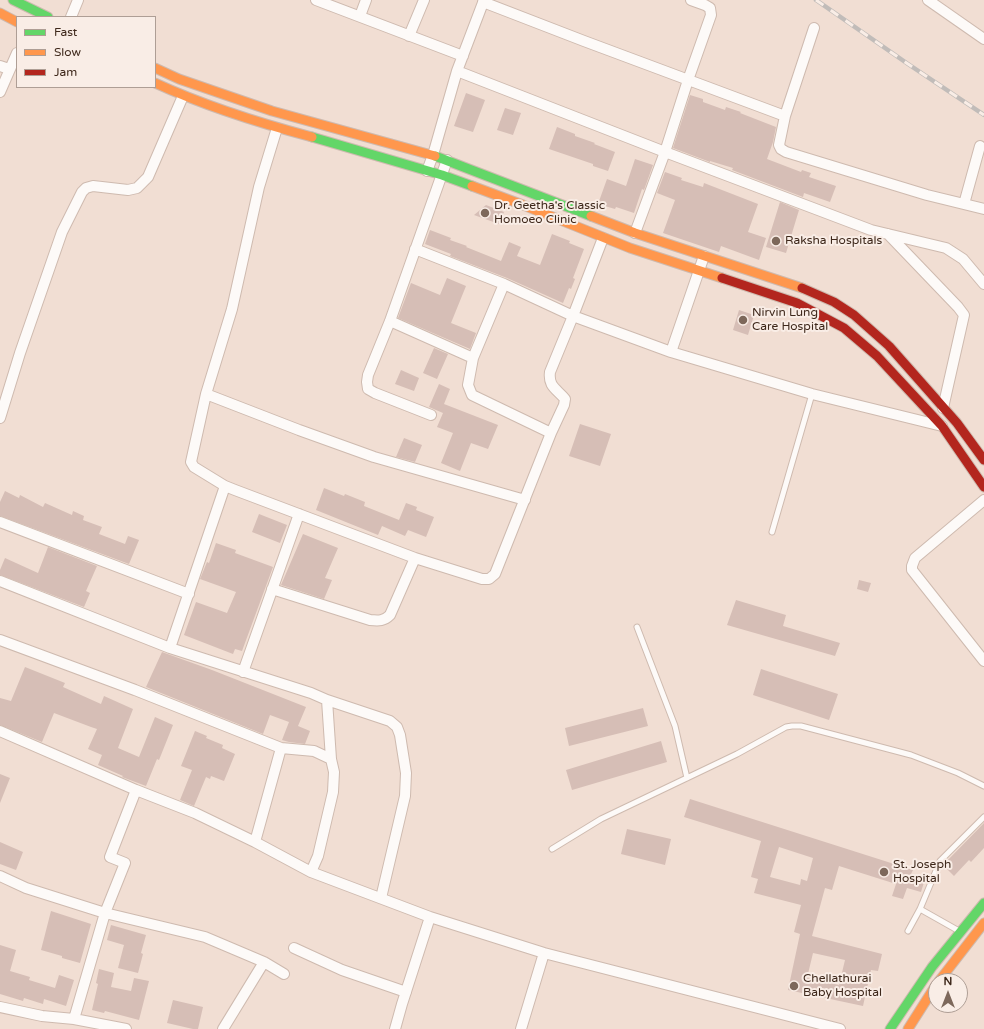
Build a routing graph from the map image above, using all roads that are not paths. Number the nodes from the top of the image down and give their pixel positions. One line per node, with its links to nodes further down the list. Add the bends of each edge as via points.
1 (13, 0): 10 (main road)
2 (78, 0): 11 (street)
3 (316, 0): 12 (street)
4 (366, 0): 12 (street)
5 (424, 0): 15 (street)
6 (691, 0): 22 (street, via 710,8 711,15)
7 (928, 0): 16 (street)
8 (484, 1): 18 (street); 22 (street)
9 (0, 13): 13 (main road)
10 (35, 14)
11 (71, 16)
12 (360, 16): 15 (street)
13 (16, 21)
14 (814, 28): 26 (street)
15 (410, 36): 18 (street)
16 (984, 39)
17 (16, 54): 19 (street)
18 (463, 56): 21 (street)
19 (5, 67): 24 (street)
20 (156, 68): 30 (main road, via 179,80 272,111)
21 (457, 71): 29 (street); 30 (street)
22 (688, 80): 26 (street); 29 (street)
23 (156, 83): 25 (main road)
24 (0, 92)
25 (183, 96): 27 (main road); 52 (street, via 148,177 136,188 128,190 93,186 82,192 62,232)
26 (785, 116): 34 (street, via 779,144 786,152)
27 (277, 128): 32 (main road); 48 (street, via 258,188 232,309)
28 (980, 146): 34 (street)
29 (665, 152): 36 (street); 37 (street, via 863,228)
30 (433, 155): 31 (main road); 32 (street)
31 (447, 160): 33 (street); 36 (main road)
32 (428, 171): 33 (main road)
33 (442, 176): 38 (main road, via 524,205); 39 (street)
34 (964, 204): 35 (street)
35 (984, 209)
36 (636, 233): 40 (main road)
37 (888, 234): 43 (street, via 946,248 963,259); 50 (street, via 964,315)
38 (603, 238): 41 (main road); 44 (street)
39 (415, 249): 42 (street); 45 (street)
40 (704, 256): 41 (street); 50 (main road, via 804,289 834,302 854,315 889,346)
41 (699, 270): 46 (street); 53 (main road, via 797,303 844,328 876,356)
42 (504, 284): 44 (street); 47 (street)
43 (984, 284)
44 (573, 316): 46 (street); 54 (street, via 550,372 551,384 565,399)
45 (390, 321): 47 (street); 51 (street, via 368,375 368,388)
46 (671, 352): 49 (street)
47 (473, 358): 54 (street, via 468,385 472,395)
48 (206, 394): 56 (street, via 191,462 194,467); 58 (street, via 374,457)
49 (812, 394): 53 (street); 62 (lane)
50 (943, 408): 55 (main road)
51 (431, 415)
52 (0, 418)
53 (942, 426): 57 (main road)
54 (551, 433): 58 (street)
55 (984, 460)
56 (224, 486): 60 (street); 66 (street)
57 (984, 487)
58 (525, 500): 63 (street, via 495,574 489,579)
59 (984, 500): 70 (street, via 915,558 912,566 912,570)
60 (299, 514): 63 (street); 65 (street)
61 (0, 522): 66 (street)
62 (772, 532)
63 (415, 558): 65 (street, via 390,615 380,621)
64 (0, 581): 69 (street)
65 (272, 589): 71 (street)
66 (189, 594): 69 (street)
67 (637, 628): 76 (lane, via 675,726)
68 (0, 640): 74 (street)
69 (170, 648): 71 (street)
70 (984, 661)
71 (242, 672): 72 (street)
72 (327, 700): 75 (street); 84 (street, via 390,721 397,727 400,735 406,773 405,796)
73 (0, 731): 78 (street)
74 (281, 748): 75 (street, via 314,752); 80 (street)
75 (331, 759): 82 (street, via 334,772 333,792 318,856)
76 (686, 778): 77 (lane, via 786,727 801,726 911,755); 81 (lane, via 601,819)
77 (984, 786)
78 (136, 790): 80 (street, via 195,813); 87 (street, via 110,857 125,863)
79 (984, 817): 86 (lane, via 940,861)
80 (255, 842): 82 (street)
81 (552, 849)
82 (311, 872): 84 (street)
83 (0, 876): 87 (street, via 26,888)
84 (381, 898): 88 (street)
85 (984, 903): 91 (main road)
86 (920, 909): 90 (lane); 91 (lane)
87 (105, 913): 94 (street, via 205,937); 100 (street)
88 (430, 917): 93 (street); 97 (street)
89 (984, 923): 95 (main road)
90 (908, 931)
91 (960, 932): 106 (main road, via 932,967)
92 (294, 948): 97 (street, via 342,970)
93 (544, 953): 104 (street); 105 (street)
94 (264, 962): 96 (street); 102 (street)
95 (945, 973)
96 (284, 974)
97 (406, 992): 103 (street)
98 (928, 998): 107 (main road)
99 (0, 1007): 100 (street)
100 (74, 1020): 101 (street)
101 (126, 1029)
102 (223, 1029)
103 (396, 1029)
104 (521, 1029)
105 (840, 1029)
106 (890, 1029)
107 (908, 1029)

